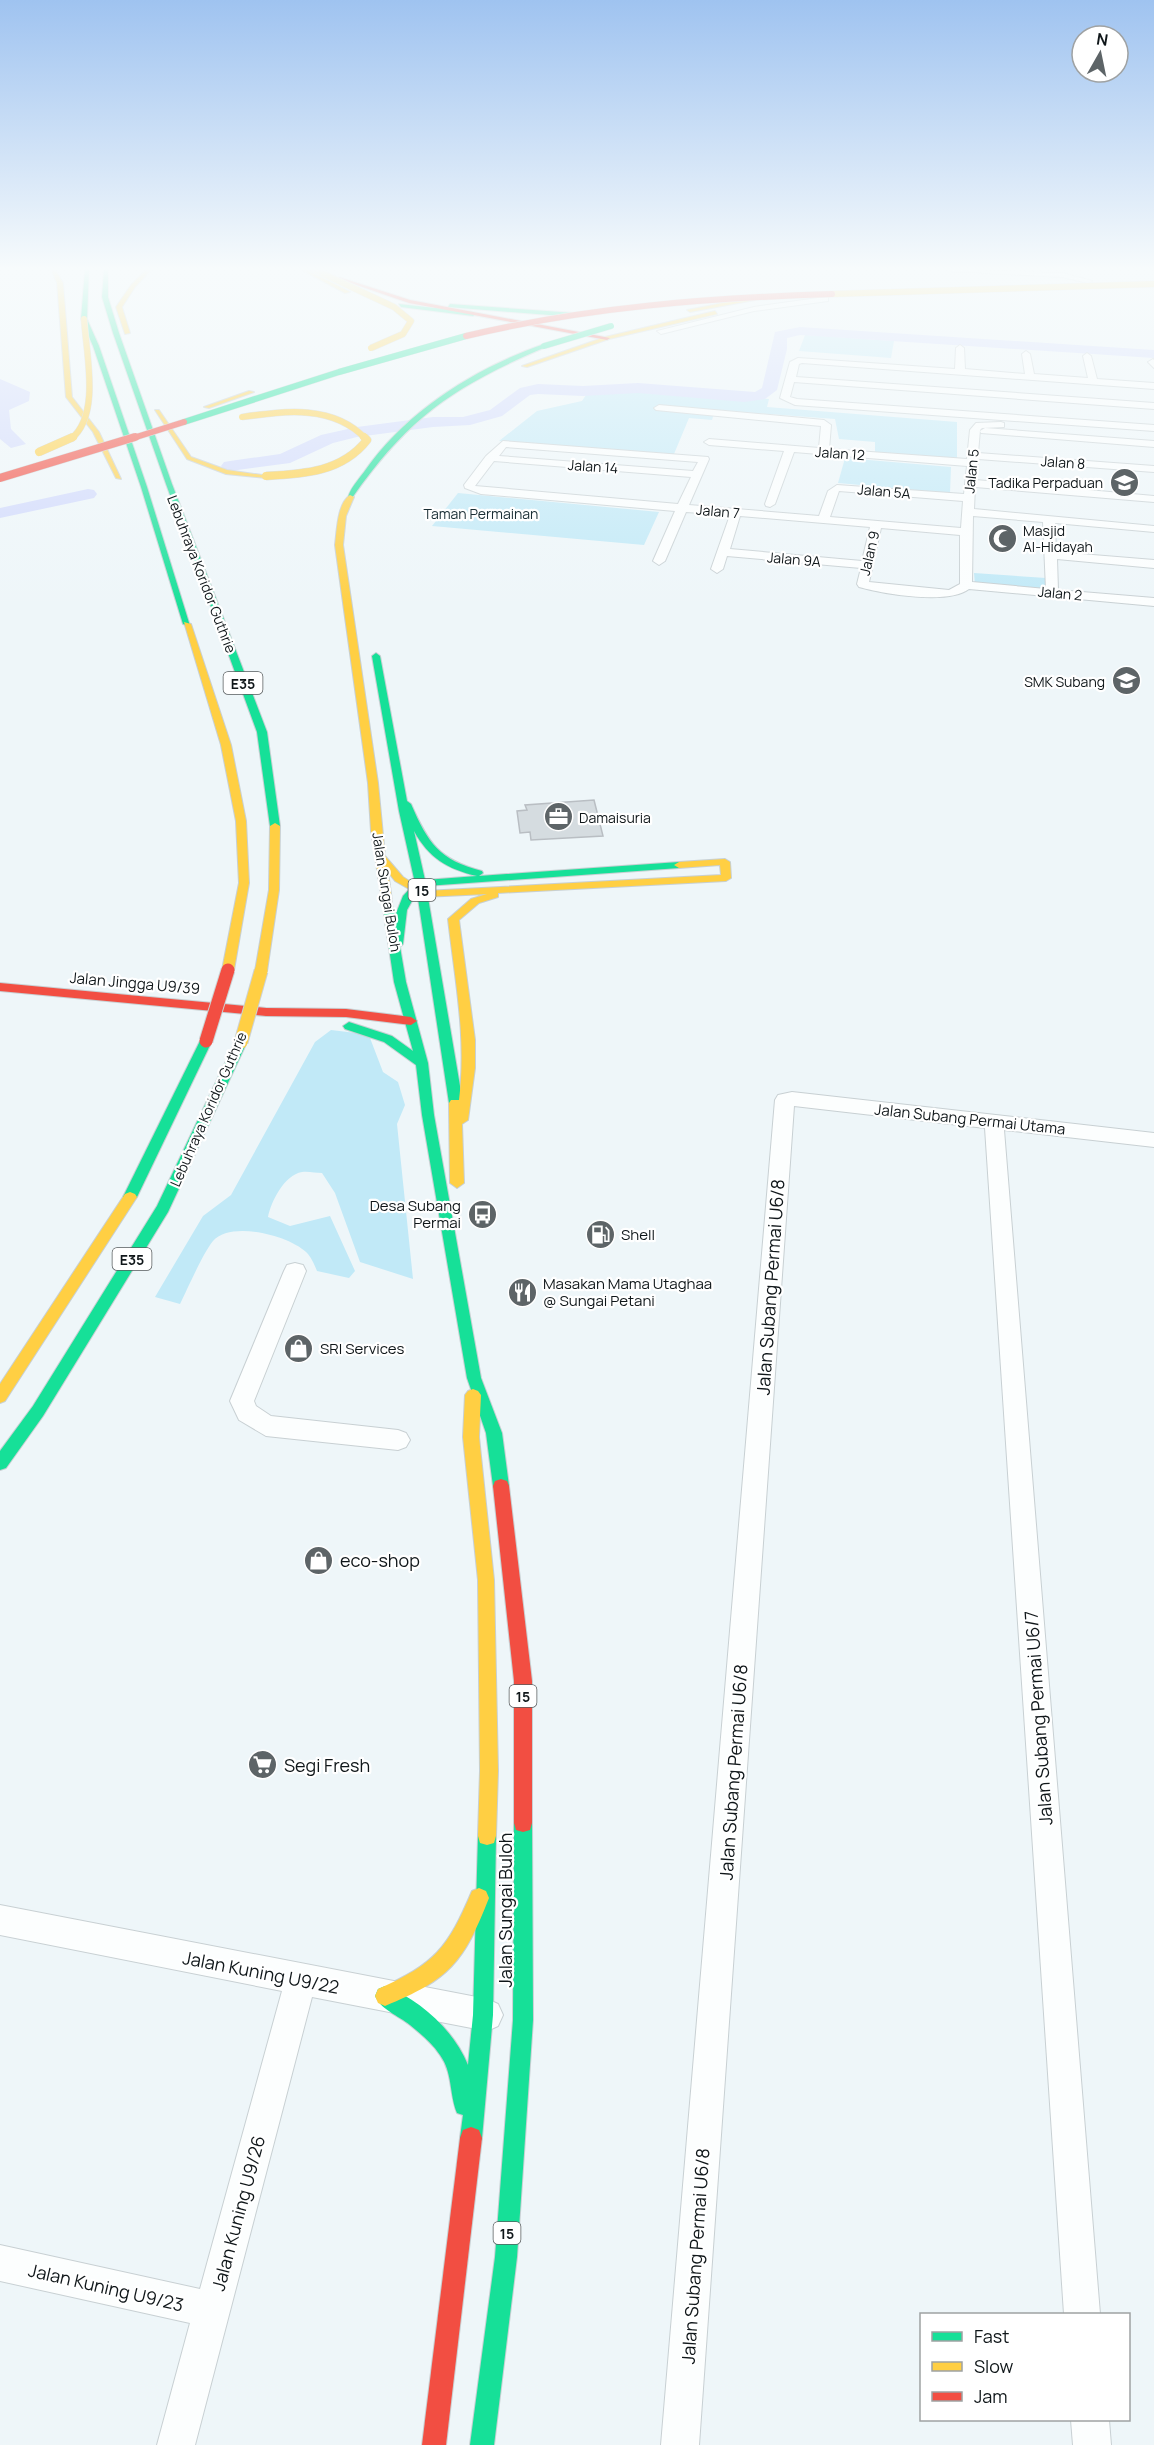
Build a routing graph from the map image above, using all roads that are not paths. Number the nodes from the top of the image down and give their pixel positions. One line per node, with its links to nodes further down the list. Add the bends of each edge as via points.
1 (68, 383): 45 (main road, via 69,397 96,432)
2 (87, 383): 38 (main road, bridge, via 88,414 79,431 48,449)
3 (108, 383): 58 (main road, Lebuhraya Koridor Guthrie / E35)
4 (135, 383): 39 (main road, Lebuhraya Koridor Guthrie / E35)
5 (146, 383): 24 (main road)
6 (275, 383): 17 (main road, bridge)
7 (279, 383): 17 (main road, bridge)
8 (303, 383): 30 (main road, bridge)
9 (452, 383): 19 (main road)
10 (465, 383): 16 (main road, Jalan Sungai Buloh / 15, bridge)
11 (473, 383): 16 (main road)
12 (790, 383): 25 (street, via 787,401)
13 (846, 383): 18 (street)
14 (1119, 383): 15 (street)
15 (1154, 386)
16 (452, 390): 19 (main road, Jalan Sungai Buloh / 15)
17 (251, 392): 41 (main road)
18 (1034, 397): 20 (street); 23 (street)
19 (437, 399): 46 (main road, Jalan Sungai Buloh / 15, via 390,440)
20 (1076, 400): 21 (street); 23 (street)
21 (1154, 406)
22 (659, 408): 26 (street)
23 (1043, 408): 25 (street)
24 (156, 409): 30 (main road, bridge, via 189,458 226,472 266,476 306,473 341,463 364,448 367,440 357,425 308,413 262,414); 39 (main road, via 168,450)
25 (1047, 420): 27 (street); 28 (street)
26 (713, 428): 33 (street, Jalan 12); 34 (street, via 821,422 826,424); 36 (street)
27 (1154, 428)
28 (1056, 429): 29 (street, Jalan 5, via 988,424); 31 (street, Jalan 5)
29 (975, 430): 32 (street); 37 (street, Jalan 5)
30 (146, 436): 43 (main road, bridge)
31 (1154, 436)
32 (1154, 444)
33 (790, 449): 34 (street, Jalan 12); 50 (street)
34 (824, 451): 37 (street, Jalan 12)
35 (490, 458): 36 (street, via 507,444); 42 (street, Jalan 14); 51 (street, Jalan 7, via 470,488)
36 (704, 459): 42 (street)
37 (972, 459): 40 (street, Jalan 8); 44 (street, Jalan 5)
38 (0, 464)
39 (165, 469): 92 (main road, Lebuhraya Koridor Guthrie / E35, bridge, via 262,732 274,827 274,890 261,971 241,1042 164,1208 38,1411)
40 (1154, 469)
41 (0, 471)
42 (697, 474): 51 (street)
43 (0, 478)
44 (970, 483): 47 (street, Jalan 5); 48 (street)
45 (123, 487)
46 (356, 489): 54 (main road); 72 (main road, Jalan Sungai Buloh / 15, via 344,512 339,544)
47 (968, 498): 53 (street, Jalan 5); 55 (street, Jalan 5A, via 837,488 832,490)
48 (1154, 499)
49 (135, 503): 58 (main road)
50 (770, 504)
51 (682, 508): 52 (street, Jalan 7); 63 (street)
52 (736, 513): 55 (street, Jalan 7); 61 (street)
53 (967, 513): 56 (street); 60 (street, Jalan 5)
54 (357, 520)
55 (823, 520): 57 (street, Jalan 7)
56 (1049, 520): 59 (street); 62 (street)
57 (876, 525): 60 (street, Jalan 7); 65 (street, Jalan 9)
58 (157, 527): 90 (main road, Lebuhraya Koridor Guthrie / E35, bridge, via 226,745 241,821 243,883 228,970 206,1041 127,1203)
59 (1154, 529)
60 (966, 532): 67 (street, Jalan 5)
61 (723, 552): 65 (street, Jalan 9A); 66 (street)
62 (1050, 555): 64 (street); 68 (street)
63 (659, 561)
64 (1154, 564)
65 (866, 565): 67 (street, Jalan 9, via 862,582 871,588 949,594)
66 (717, 569)
67 (966, 585): 68 (street, Jalan 2)
68 (1052, 592): 69 (street, Jalan 2)
69 (1154, 602)
70 (373, 640): 71 (main road, Jalan Sungai Buloh / 15)
71 (400, 790): 73 (main road, via 432,855 448,865); 74 (main road, Jalan Sungai Buloh / 15)
72 (381, 858): 74 (main road, via 393,875); 75 (main road, Jalan Sungai Buloh / 15)
73 (514, 883): 73 (main road, via 725,862 726,878); 74 (main road); 86 (main road, via 475,901 453,919 470,1068)
74 (418, 889): 75 (main road, via 399,908); 78 (main road, Jalan Sungai Buloh / 15)
75 (396, 947): 76 (main road, Jalan Sungai Buloh / 15)
76 (400, 982): 79 (main road, via 390,1003); 80 (main road, Jalan Sungai Buloh / 15)
77 (0, 987): 79 (main road, Jalan Jingga U9/39)
78 (441, 1003): 80 (main road); 82 (main road, Jalan Sungai Buloh / 15)
79 (347, 1020): 80 (main road, Jalan Jingga U9/39); 81 (main road, via 398,1042)
80 (423, 1027): 81 (main road, Jalan Sungai Buloh / 15); 82 (main road)
81 (422, 1063): 88 (main road, Jalan Sungai Buloh / 15)
82 (453, 1086): 86 (main road, Jalan Sungai Buloh / 15)
83 (787, 1099): 84 (street, Jalan Subang Permai Utama); 107 (street, Jalan Subang Permai U6/8)
84 (994, 1122): 85 (street, Jalan Subang Permai Utama); 102 (street, Jalan Subang Permai U6/7)
85 (1154, 1140)
86 (456, 1163): 88 (main road, Jalan Sungai Buloh / 15)
87 (295, 1271): 91 (street, via 242,1401 248,1413 266,1426)
88 (461, 1294): 89 (main road, Jalan Sungai Buloh / 15)
89 (474, 1378): 93 (main road, Jalan Sungai Buloh / 15, via 471,1437 486,1580); 98 (main road, Jalan Sungai Buloh / 15, via 494,1433 523,1681)
90 (0, 1397)
91 (398, 1440)
92 (0, 1463)
93 (486, 1876): 96 (main road, via 467,1932 448,1961 421,1982); 97 (main road, Jalan Sungai Buloh / 15)
94 (0, 1920): 95 (street, Jalan Kuning U9/22)
95 (300, 1981): 96 (street, Jalan Kuning U9/22); 101 (street, Jalan Kuning U9/26)
96 (385, 1996): 97 (street, Jalan Kuning U9/22); 99 (main road, via 442,2037 456,2063)
97 (483, 2015): 98 (street, Jalan Kuning U9/22); 99 (main road, Jalan Sungai Buloh / 15)
98 (523, 2020): 106 (main road, Jalan Sungai Buloh / 15, via 506,2257)
99 (469, 2158): 105 (main road, Jalan Sungai Buloh / 15)
100 (0, 2263): 101 (street, Jalan Kuning U9/23)
101 (212, 2310): 104 (street, Jalan Kuning U9/26)
102 (1082, 2313)
103 (1090, 2421): 108 (street)
104 (176, 2445)
105 (434, 2445)
106 (482, 2445)
107 (681, 2445)
108 (1092, 2445)

